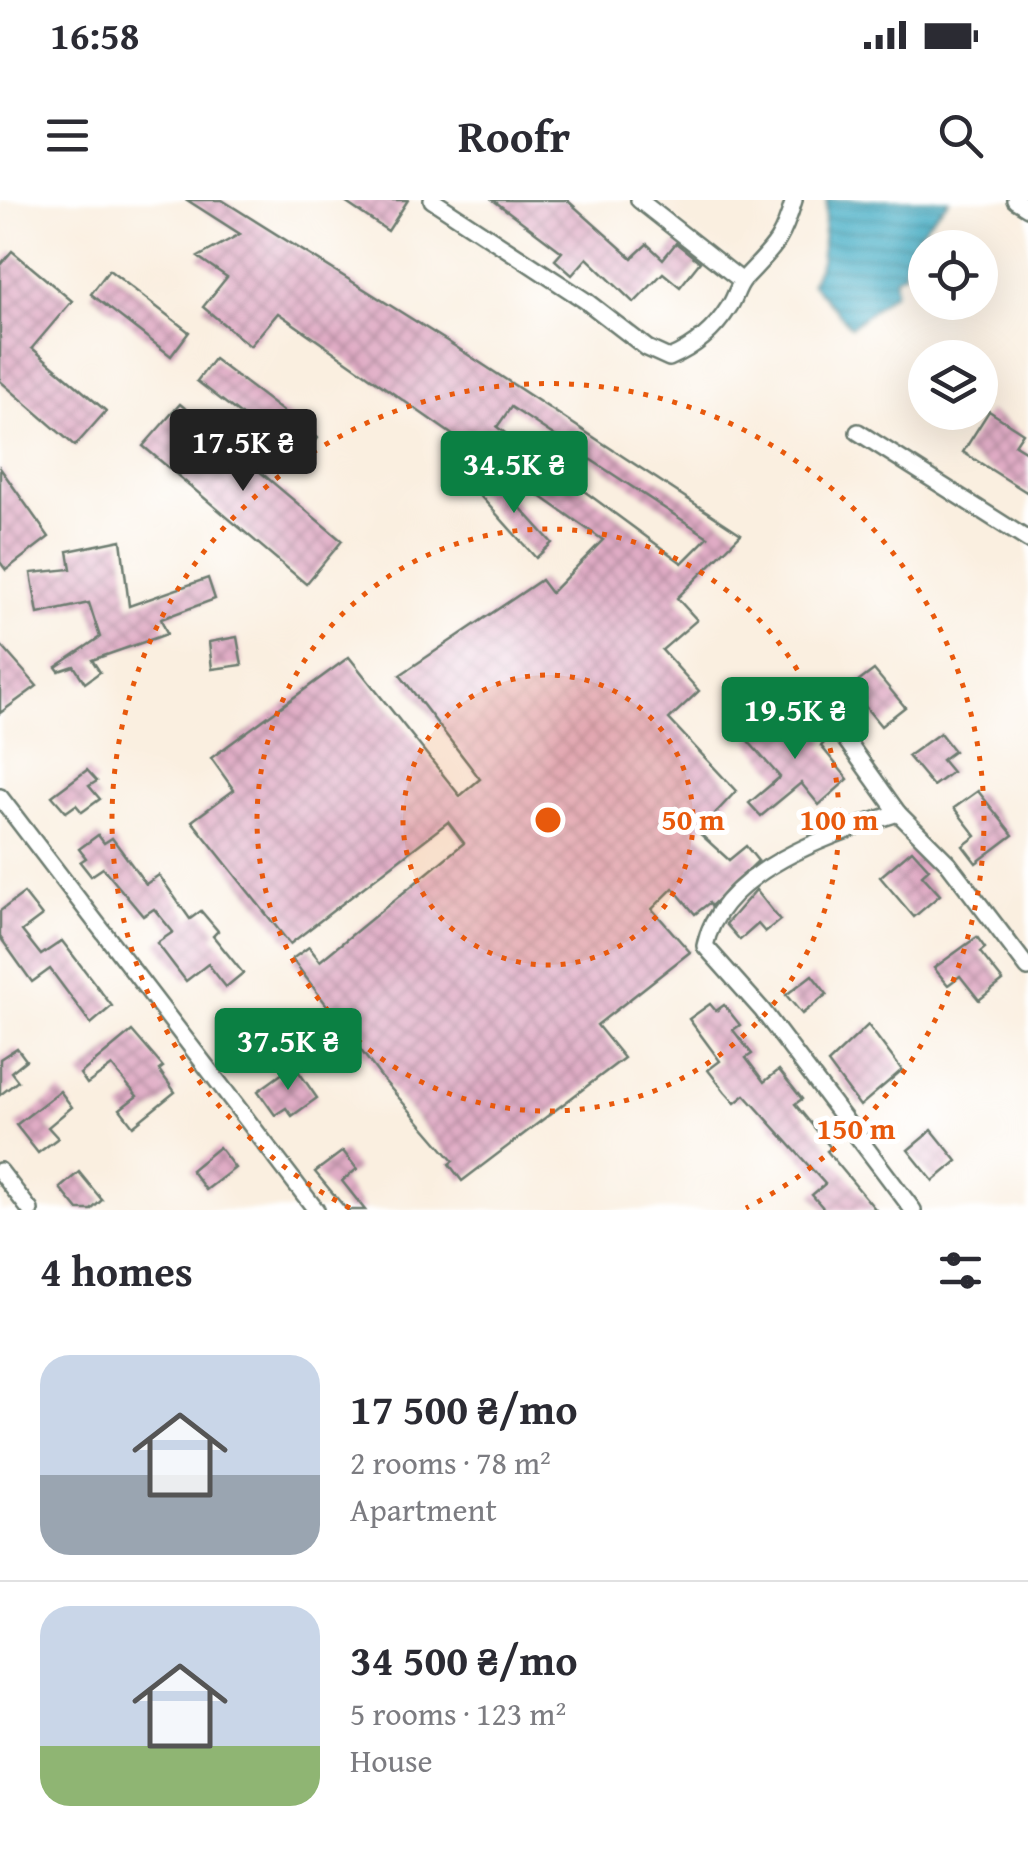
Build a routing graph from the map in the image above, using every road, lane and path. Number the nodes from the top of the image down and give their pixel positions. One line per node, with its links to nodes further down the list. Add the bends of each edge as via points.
1 (432, 200): 6 (street, via 669,358 707,335)
2 (639, 200): 6 (street)
3 (794, 200): 6 (street, via 784,235)
4 (1015, 200): 5 (street)
5 (1028, 208)
6 (742, 281)
7 (858, 432): 8 (street)
8 (1028, 540)
9 (833, 722): 11 (street)
10 (0, 798): 15 (street)
11 (898, 813): 12 (street, via 948,863); 16 (street, via 785,857 723,906 709,924 705,946 762,1010)
12 (1028, 968)
13 (0, 1172): 14 (street)
14 (30, 1210)
15 (316, 1210)
16 (913, 1210)

